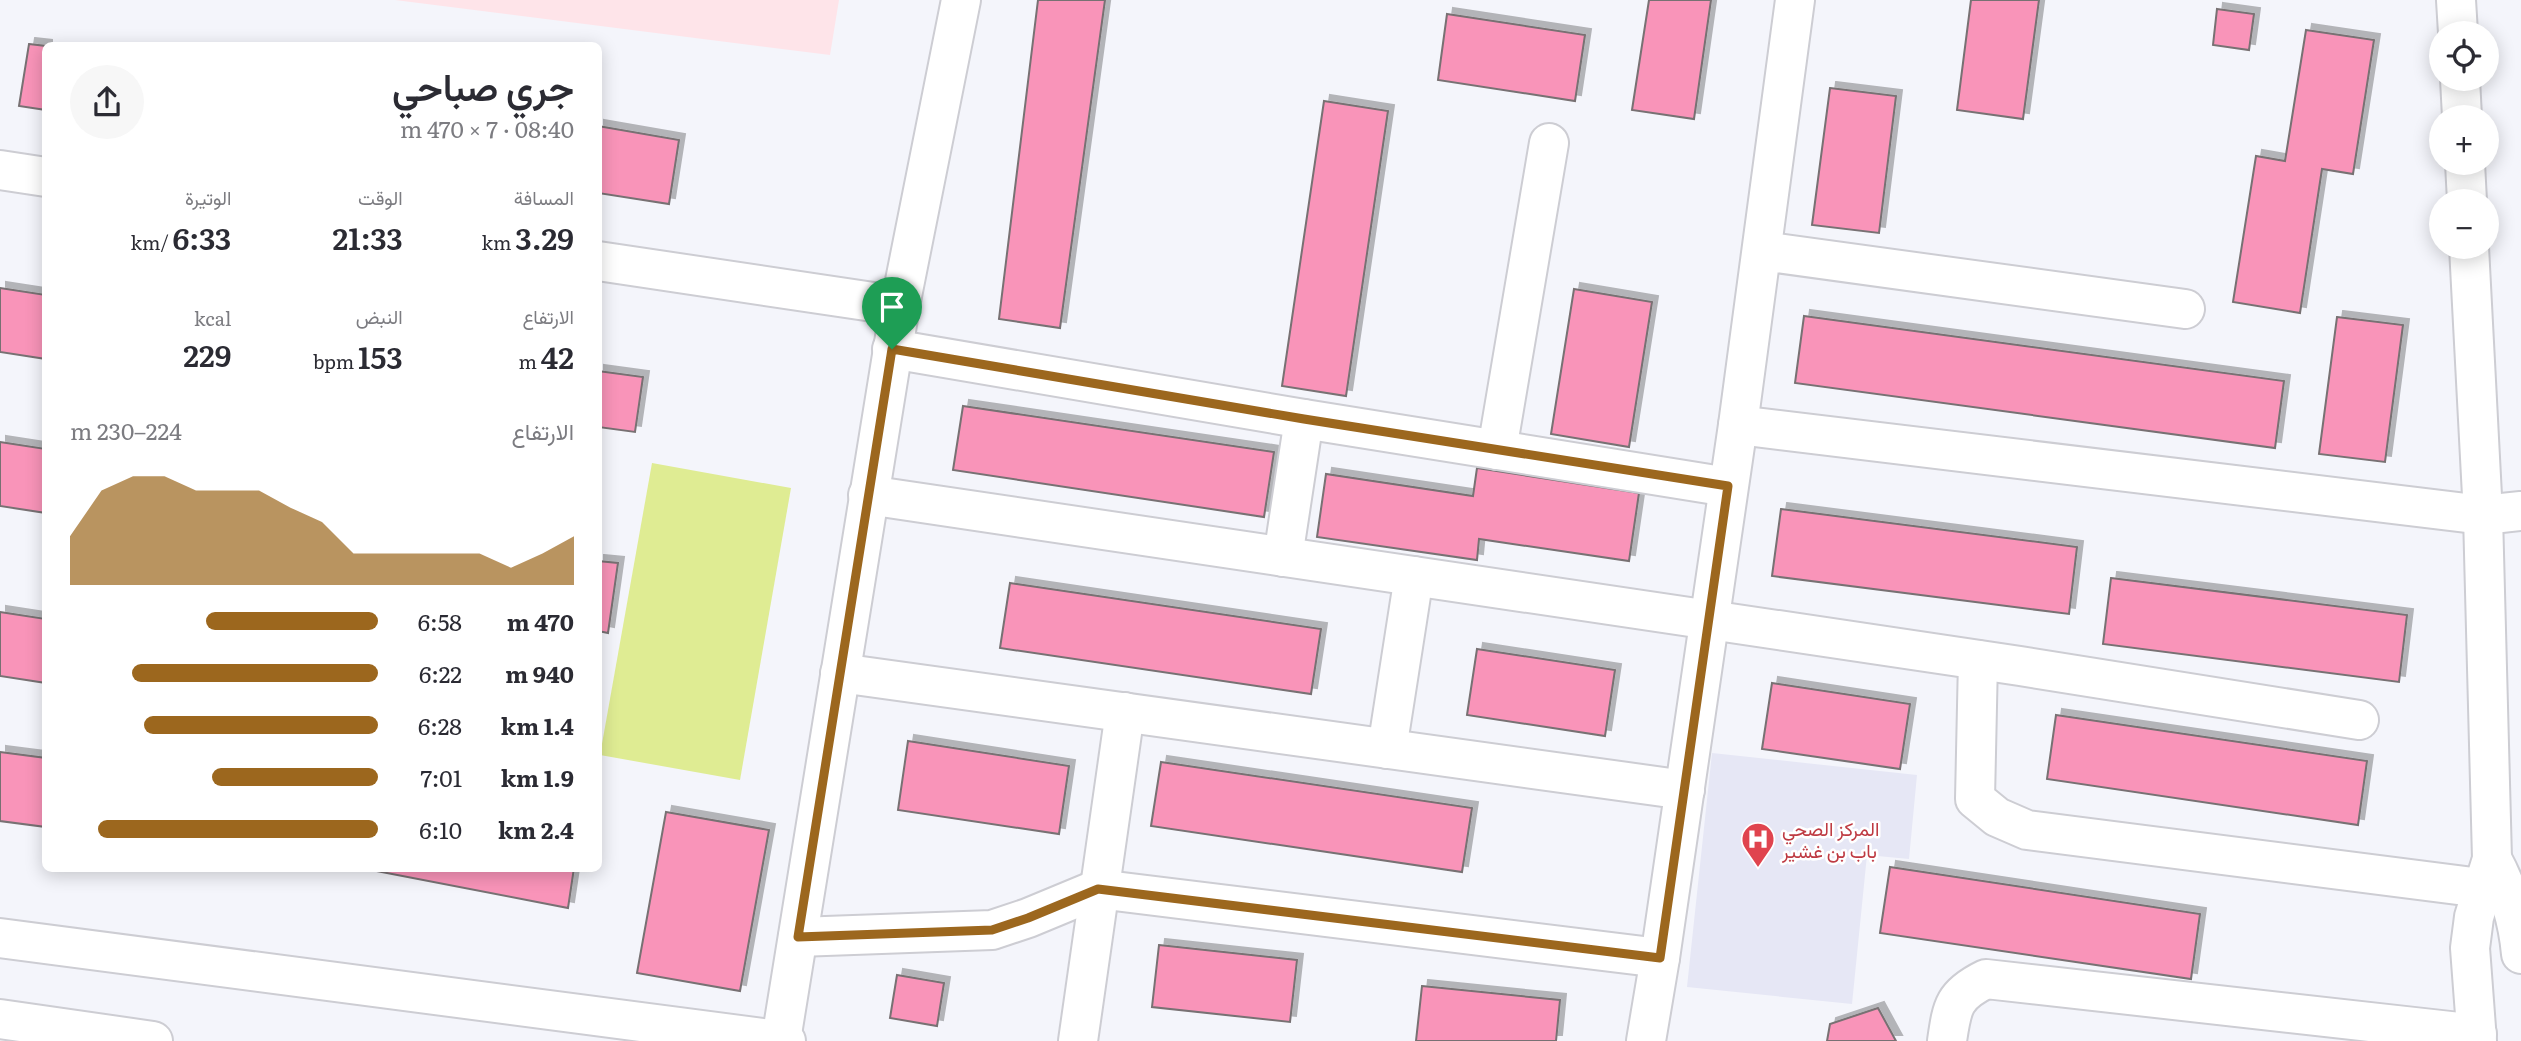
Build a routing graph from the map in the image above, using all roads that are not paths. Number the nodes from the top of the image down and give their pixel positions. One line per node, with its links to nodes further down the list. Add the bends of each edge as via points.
1 (961, 0): 11 (main road)
2 (1795, 0): 8 (main road)
3 (2456, 0): 4 (main road)
4 (2457, 21)
5 (1549, 143): 16 (main road)
6 (0, 170): 7 (main road)
7 (42, 176)
8 (1762, 251): 12 (main road); 15 (main road)
9 (2470, 259): 20 (main road)
10 (602, 262): 11 (main road)
11 (900, 306): 13 (main road)
12 (2185, 309)
13 (892, 349): 14 (main road); 18 (main road)
14 (1304, 419): 16 (main road); 21 (main road)
15 (1738, 425): 17 (main road); 20 (main road)
16 (1497, 450): 17 (main road)
17 (1728, 486): 23 (main road)
18 (868, 495): 21 (main road); 25 (main road)
19 (2521, 511): 20 (main road)
20 (2483, 515): 30 (main road)
21 (1283, 557): 22 (main road)
22 (1414, 576): 23 (main road); 28 (main road)
23 (1709, 620): 24 (main road); 29 (main road)
24 (1978, 660): 27 (main road); 30 (main road, via 1975,799 1997,817 2027,830)
25 (840, 673): 26 (main road); 33 (main road)
26 (1125, 712): 28 (main road); 31 (main road)
27 (2358, 720)
28 (1388, 748): 29 (main road)
29 (1685, 790): 35 (main road)
30 (2487, 874): 34 (main road, via 2505,883); 37 (main road, via 2470,948)
31 (1098, 889): 33 (main road, via 992,930); 35 (main road); 40 (main road)
32 (0, 937): 39 (main road)
33 (798, 937): 39 (main road)
34 (2521, 954)
35 (1660, 958): 41 (main road)
36 (0, 1019): 38 (main road)
37 (2477, 1038): 42 (main road, via 1986,979 1971,986 1952,1008)
38 (153, 1041)
39 (783, 1041)
40 (1078, 1041)
41 (1646, 1041)
42 (1947, 1041)

